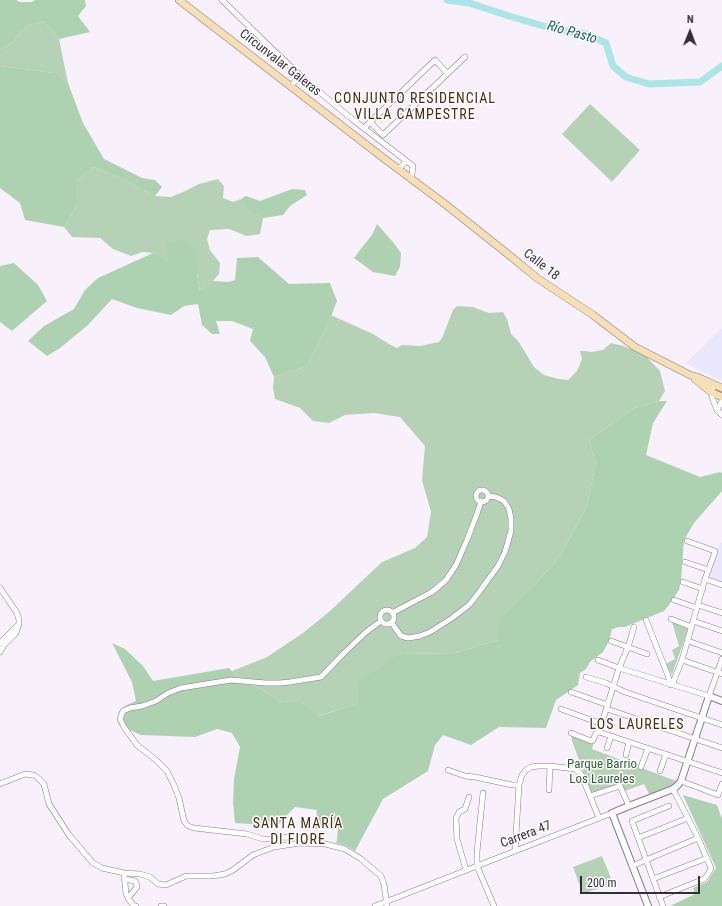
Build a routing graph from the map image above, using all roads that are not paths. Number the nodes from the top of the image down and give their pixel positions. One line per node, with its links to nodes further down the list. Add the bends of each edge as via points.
1 (179, 0): 6 (main road, Circunvalar Galeras)
2 (222, 0): 5 (street)
3 (465, 57): 4 (street)
4 (447, 73): 8 (street, via 435,60); 8 (street, via 382,135)
5 (300, 76): 6 (street); 7 (street)
6 (290, 86): 10 (main road, Circunvalar Galeras)
7 (352, 119): 9 (street); 10 (street)
8 (370, 122): 9 (street)
9 (364, 128): 12 (street)
10 (345, 129): 11 (main road, Circunvalar Galeras)
11 (386, 160): 13 (main road, Calle 18)
12 (406, 161): 13 (street); 14 (street, via 413,166)
13 (398, 170): 14 (main road, Calle 18)
14 (411, 179): 15 (main road, Calle 18, via 537,278 635,347)
15 (713, 388): 16 (main road, Calle 18); 17 (main road, Calle 18); 19 (street, via 713,400)
16 (722, 388)
17 (722, 398)
18 (722, 401): 19 (street)
19 (717, 410): 20 (street)
20 (722, 415)
21 (488, 496): 22 (street, via 485,501); 22 (street, via 485,491 478,491 476,498); 38 (street, via 504,501 509,509 511,532 498,566 478,595 452,618 420,636 401,636)
22 (481, 501): 34 (street, via 456,565 446,580 432,592)
23 (687, 540): 25 (street, via 715,552)
24 (685, 562): 25 (street)
25 (708, 570): 26 (street)
26 (705, 579): 28 (street); 30 (street)
27 (683, 582): 30 (street)
28 (722, 585)
29 (0, 588): 39 (street, via 17,613)
30 (702, 588): 32 (street)
31 (674, 600): 32 (street)
32 (697, 606): 33 (street); 40 (street)
33 (722, 612)
34 (392, 613): 37 (street, via 389,610 382,612); 38 (street)
35 (671, 619): 40 (street)
36 (646, 620): 56 (street)
37 (381, 621): 38 (street, via 387,624); 100 (street, via 344,652 321,677 280,683 231,680 180,688 156,701 123,711 120,719 137,744 167,771 188,826 246,834 263,839 311,838)
38 (392, 622)
39 (19, 624): 45 (street); 47 (street, via 16,633)
40 (692, 624): 42 (street); 44 (street)
41 (634, 627): 46 (street)
42 (722, 631)
43 (611, 641): 46 (street)
44 (688, 641): 48 (street); 52 (street)
45 (0, 643)
46 (628, 647): 49 (street); 53 (street)
47 (0, 652)
48 (722, 653)
49 (647, 654)
50 (722, 659): 54 (street)
51 (598, 660): 53 (street)
52 (682, 660): 54 (street); 56 (street)
53 (619, 668): 56 (street); 57 (street)
54 (720, 673): 59 (street)
55 (586, 677): 57 (street)
56 (671, 685): 59 (street)
57 (614, 687): 61 (street); 63 (street)
58 (571, 692): 61 (street)
59 (709, 696): 60 (street); 63 (street)
60 (722, 701)
61 (607, 707): 64 (street); 69 (street)
62 (561, 709): 64 (street)
63 (701, 718): 65 (street); 69 (street)
64 (602, 724): 66 (street)
65 (722, 725)
66 (600, 732): 67 (street, via 596,733 591,741); 68 (street)
67 (570, 733)
68 (611, 736): 70 (street); 71 (street)
69 (694, 739): 73 (street); 76 (street)
70 (630, 742): 72 (street); 75 (street)
71 (607, 748)
72 (648, 748): 74 (street); 78 (street)
73 (722, 748)
74 (666, 754): 76 (street); 80 (street)
75 (626, 755)
76 (687, 761): 81 (street); 82 (street)
77 (550, 766): 84 (street, via 526,770); 86 (street); 94 (street, via 575,769 581,774)
78 (641, 767)
79 (448, 770): 84 (street, via 465,776)
80 (660, 771)
81 (722, 773)
82 (681, 781): 85 (street, via 718,795); 87 (street)
83 (0, 784): 107 (street, via 25,774 34,775 44,784 49,804 69,835 93,863)
84 (520, 785): 101 (street)
85 (722, 786)
86 (549, 790)
87 (673, 790): 91 (street, Carrera 47); 95 (street)
88 (483, 793): 104 (street)
89 (593, 795): 91 (street, via 620,786)
90 (469, 796): 106 (street, via 465,809 459,812 456,818 456,839)
91 (629, 806): 93 (street, Carrera 47)
92 (669, 806): 97 (street, via 633,820)
93 (612, 813): 94 (street, Carrera 47); 105 (street)
94 (599, 818): 99 (street, Carrera 47, via 581,822)
95 (688, 818): 97 (street); 98 (street)
96 (543, 833): 99 (street)
97 (638, 838): 103 (street)
98 (698, 838): 102 (street); 103 (street)
99 (543, 840): 101 (street, Carrera 47)
100 (325, 844): 107 (street, via 300,843 274,847 253,855 225,874 186,876 166,885 158,884 150,877 140,874); 112 (street, via 345,849 381,876)
101 (515, 851): 104 (street, Carrera 47)
102 (707, 858): 109 (street); 110 (street, via 711,868 706,877)
103 (646, 860): 105 (street); 109 (street)
104 (477, 866): 106 (street, Carrera 47); 115 (street)
105 (632, 866): 116 (street)
106 (466, 870): 112 (street, Carrera 47)
107 (124, 873): 108 (street)
108 (124, 879): 111 (street); 111 (street, via 135,881 137,885)
109 (653, 879): 110 (street)
110 (659, 897): 117 (street)
111 (128, 898): 113 (street)
112 (387, 904): 114 (street, Carrera 47)
113 (136, 906)
114 (375, 906)
115 (494, 906)
116 (648, 906)
117 (663, 906)

